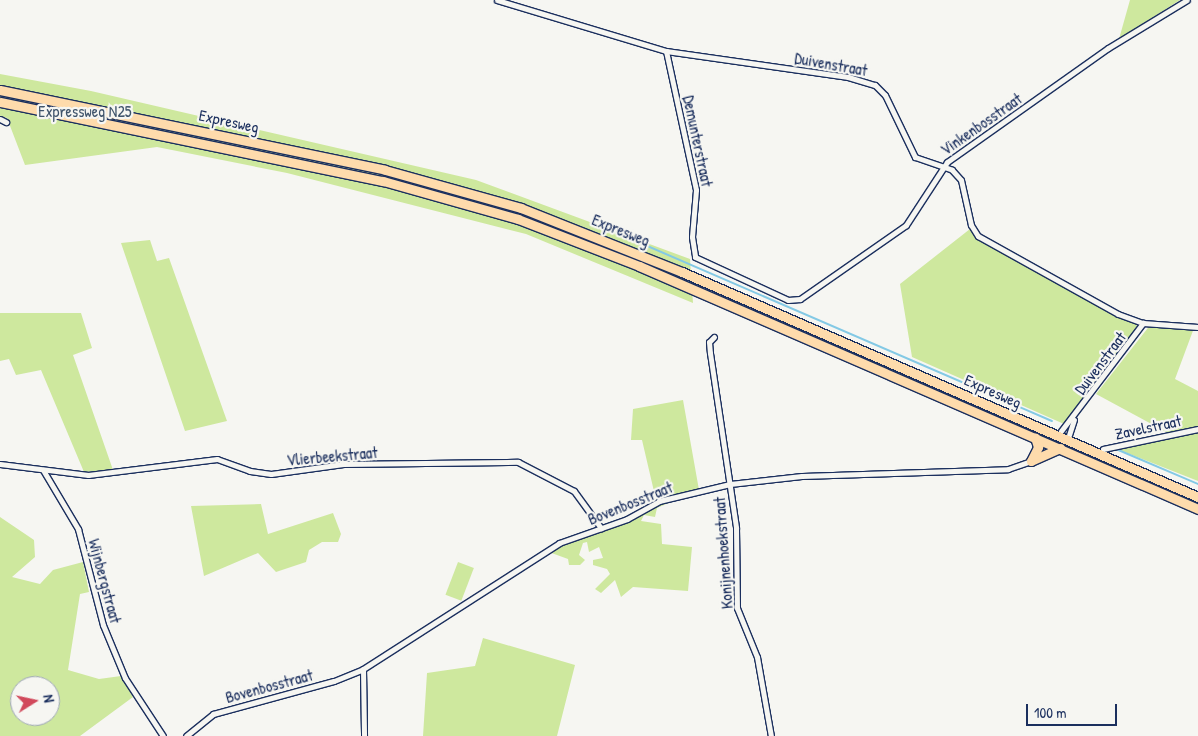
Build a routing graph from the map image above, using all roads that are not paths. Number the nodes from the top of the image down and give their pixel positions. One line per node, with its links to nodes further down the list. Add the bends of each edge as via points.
1 (497, 0): 3 (street, Duivenstraat)
2 (1187, 0): 6 (street, Vinkenbosstraat, via 1108,48)
3 (666, 51): 6 (street, Duivenstraat, via 867,82 885,95 914,157); 7 (street, Demunterstraat, via 696,190)
4 (0, 90): 13 (highway, Expresweg, via 366,166 502,202 659,262)
5 (0, 102): 14 (highway, Expresweg, via 383,182 518,219 639,266)
6 (942, 167): 7 (street, Vinkenbosstraat, via 906,225 800,299 788,300 702,261 696,257); 8 (street, Duivenstraat, via 961,180 971,225 978,236 1118,314)
7 (692, 237)
8 (1144, 323): 9 (street, Duivenstraat); 11 (street, Duivenstraat)
9 (1198, 327)
10 (714, 337): 20 (street, Konijnenhoekstraat, via 709,342 710,353)
11 (1075, 417): 13 (street, Duivenstraat); 13 (street, Duivenstraat)
12 (1198, 429): 16 (street, Zavelstraat)
13 (1064, 436): 21 (highway, Expresweg)
14 (1035, 437): 15 (highway, Expresweg); 17 (highway, via 1038,447)
15 (1060, 448): 17 (highway); 22 (highway, Expresweg)
16 (1103, 449)
17 (1030, 461): 20 (street, Bovenbosstraat, via 1008,469 802,476)
18 (0, 464): 19 (street)
19 (43, 470): 23 (street, Vlierbeekstraat, via 95,474 217,459 250,472 271,474 343,464 518,462 574,491); 25 (street, Wijnbergstraat, via 78,529 103,625 125,678)
20 (730, 484): 23 (street, Bovenbosstraat, via 658,501); 28 (street, Konijnenhoekstraat, via 736,528 737,608 757,657)
21 (1198, 497)
22 (1198, 509)
23 (600, 528): 24 (street, Bovenbosstraat, via 560,543)
24 (363, 668): 26 (street, Bovenbosstraat, via 334,681 213,714); 27 (street)
25 (163, 736)
26 (186, 736)
27 (364, 736)
28 (771, 736)

